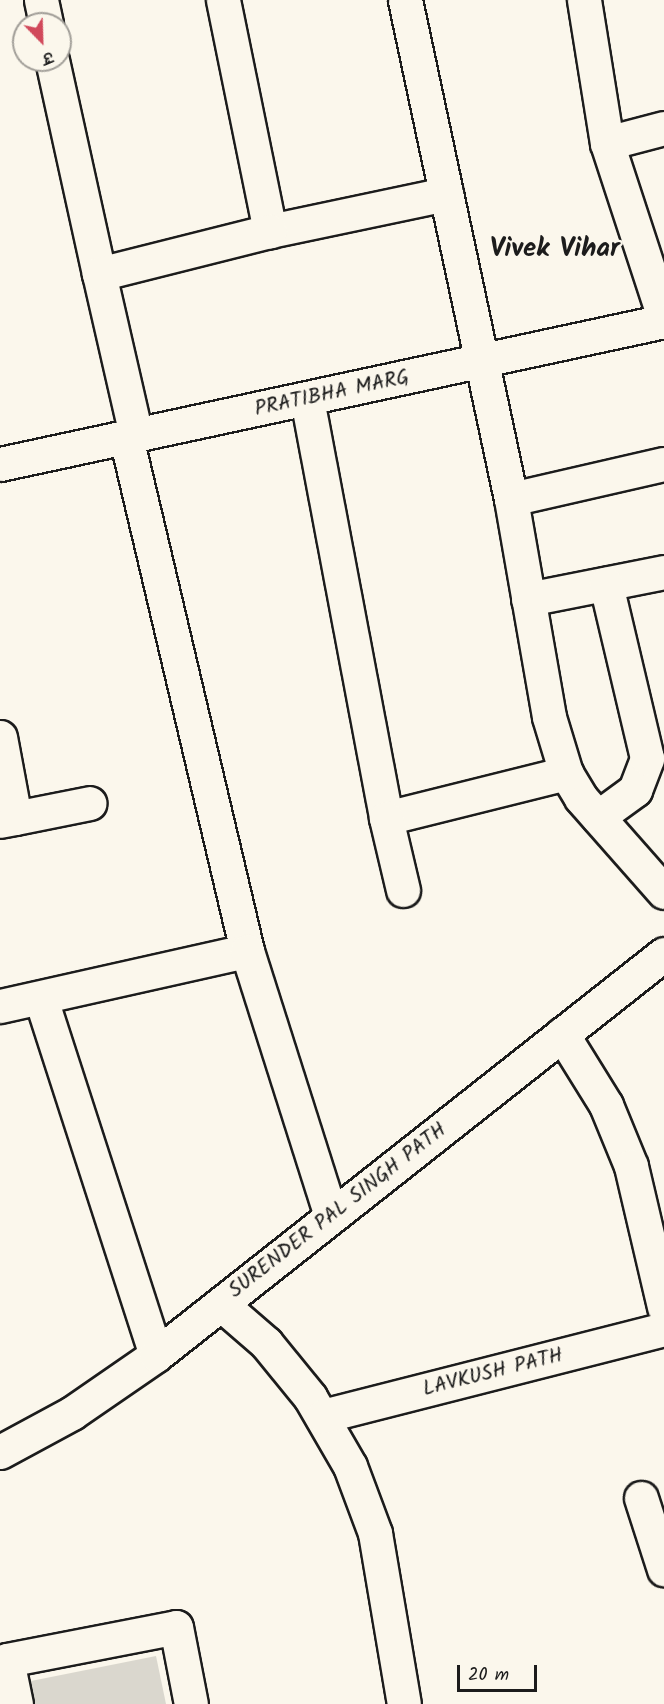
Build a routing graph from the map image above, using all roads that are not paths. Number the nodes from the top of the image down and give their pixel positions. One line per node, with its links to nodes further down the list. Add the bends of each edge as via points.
1 (223, 0): 8 (street)
2 (405, 0): 7 (street)
3 (584, 0): 6 (street)
4 (55, 72): 9 (street)
5 (664, 128): 6 (street)
6 (607, 143): 10 (street)
7 (446, 194): 8 (street); 11 (street)
8 (270, 231): 9 (street)
9 (99, 274): 13 (street)
10 (664, 319): 11 (street, PRATIBHA MARG)
11 (483, 362): 12 (street, PRATIBHA MARG); 16 (street)
12 (307, 399): 13 (street, PRATIBHA MARG); 24 (street)
13 (131, 436): 14 (street, PRATIBHA MARG); 28 (street)
14 (0, 464)
15 (664, 464): 16 (street)
16 (511, 499): 19 (street)
17 (664, 572): 18 (street)
18 (606, 584): 19 (street); 23 (street, via 647,758 635,790)
19 (528, 599): 21 (street, via 549,717)
20 (0, 736): 25 (street)
21 (566, 773): 23 (street); 24 (street)
22 (90, 803): 25 (street)
23 (598, 817): 27 (street)
24 (386, 818): 26 (street)
25 (8, 820)
26 (403, 890)
27 (664, 891)
28 (247, 951): 30 (street); 33 (street)
29 (664, 954): 32 (street, SURENDER PAL SINGH PATH)
30 (41, 999): 31 (street); 37 (street)
31 (0, 1006)
32 (562, 1034): 33 (street, SURENDER PAL SINGH PATH); 35 (street, via 606,1105 631,1166)
33 (331, 1216): 34 (street, SURENDER PAL SINGH PATH)
34 (221, 1304): 37 (street, SURENDER PAL SINGH PATH); 38 (street, via 266,1343)
35 (664, 1308)
36 (664, 1329): 38 (street, LAVKUSH PATH)
37 (156, 1355): 39 (street, SURENDER PAL SINGH PATH, via 72,1413)
38 (322, 1416): 44 (street, via 350,1466 375,1533)
39 (0, 1452)
40 (641, 1498): 41 (street)
41 (664, 1569)
42 (16, 1704): 43 (street, via 7,1660 176,1627)
43 (191, 1704)
44 (404, 1704)

